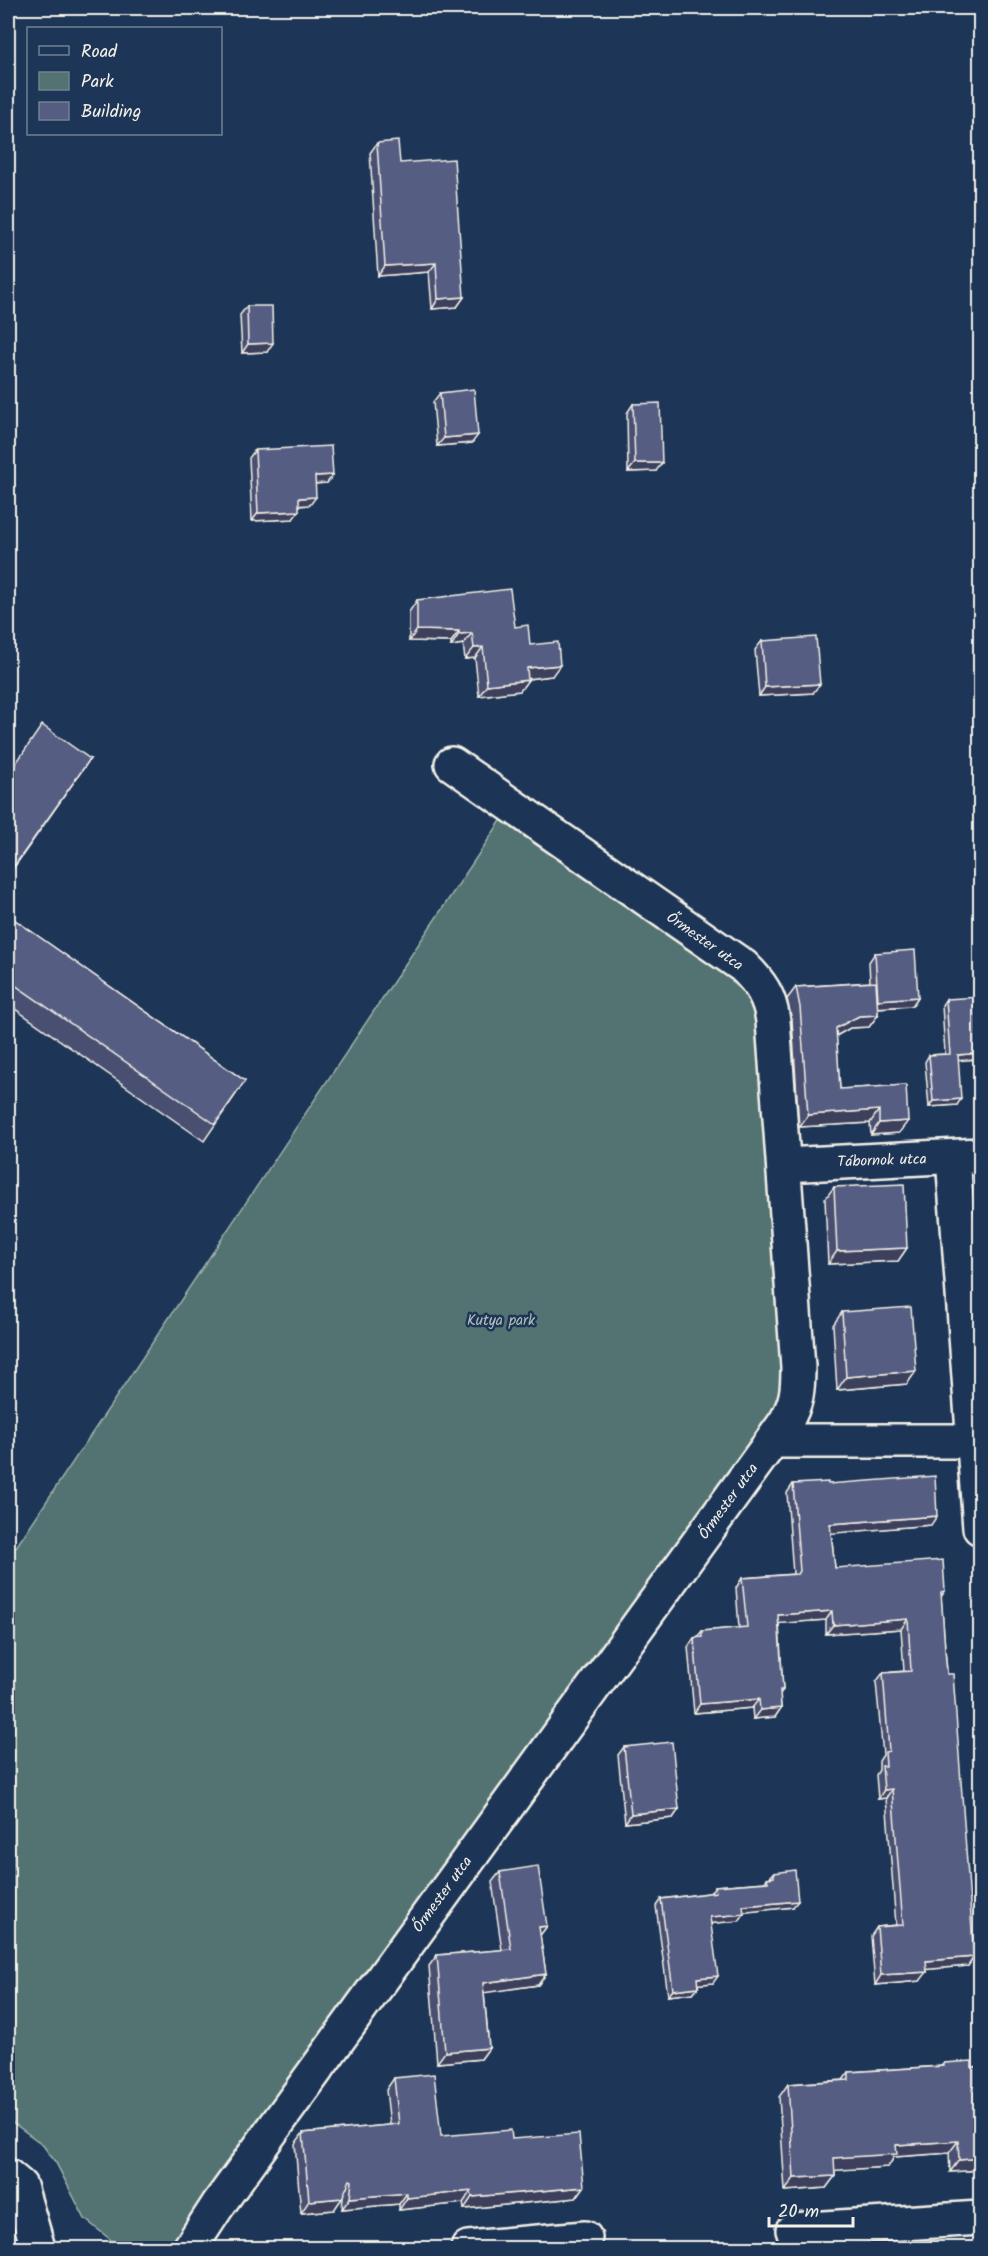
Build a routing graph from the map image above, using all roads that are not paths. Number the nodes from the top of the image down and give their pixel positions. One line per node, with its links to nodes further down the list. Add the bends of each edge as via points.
1 (452, 764): 3 (street, Őrmester utca, via 753,976 768,996 771,1008)
2 (967, 1156): 3 (street, Tábornok utca); 5 (street)
3 (784, 1165): 4 (street, Őrmester utca, via 798,1386 795,1406)
4 (772, 1441): 5 (street); 12 (street, Őrmester utca)
5 (974, 1441): 6 (street)
6 (981, 1528)
7 (12, 2188): 11 (street)
8 (981, 2218): 9 (street)
9 (793, 2230)
10 (585, 2238): 13 (street)
11 (38, 2248)
12 (190, 2248)
13 (468, 2248)

